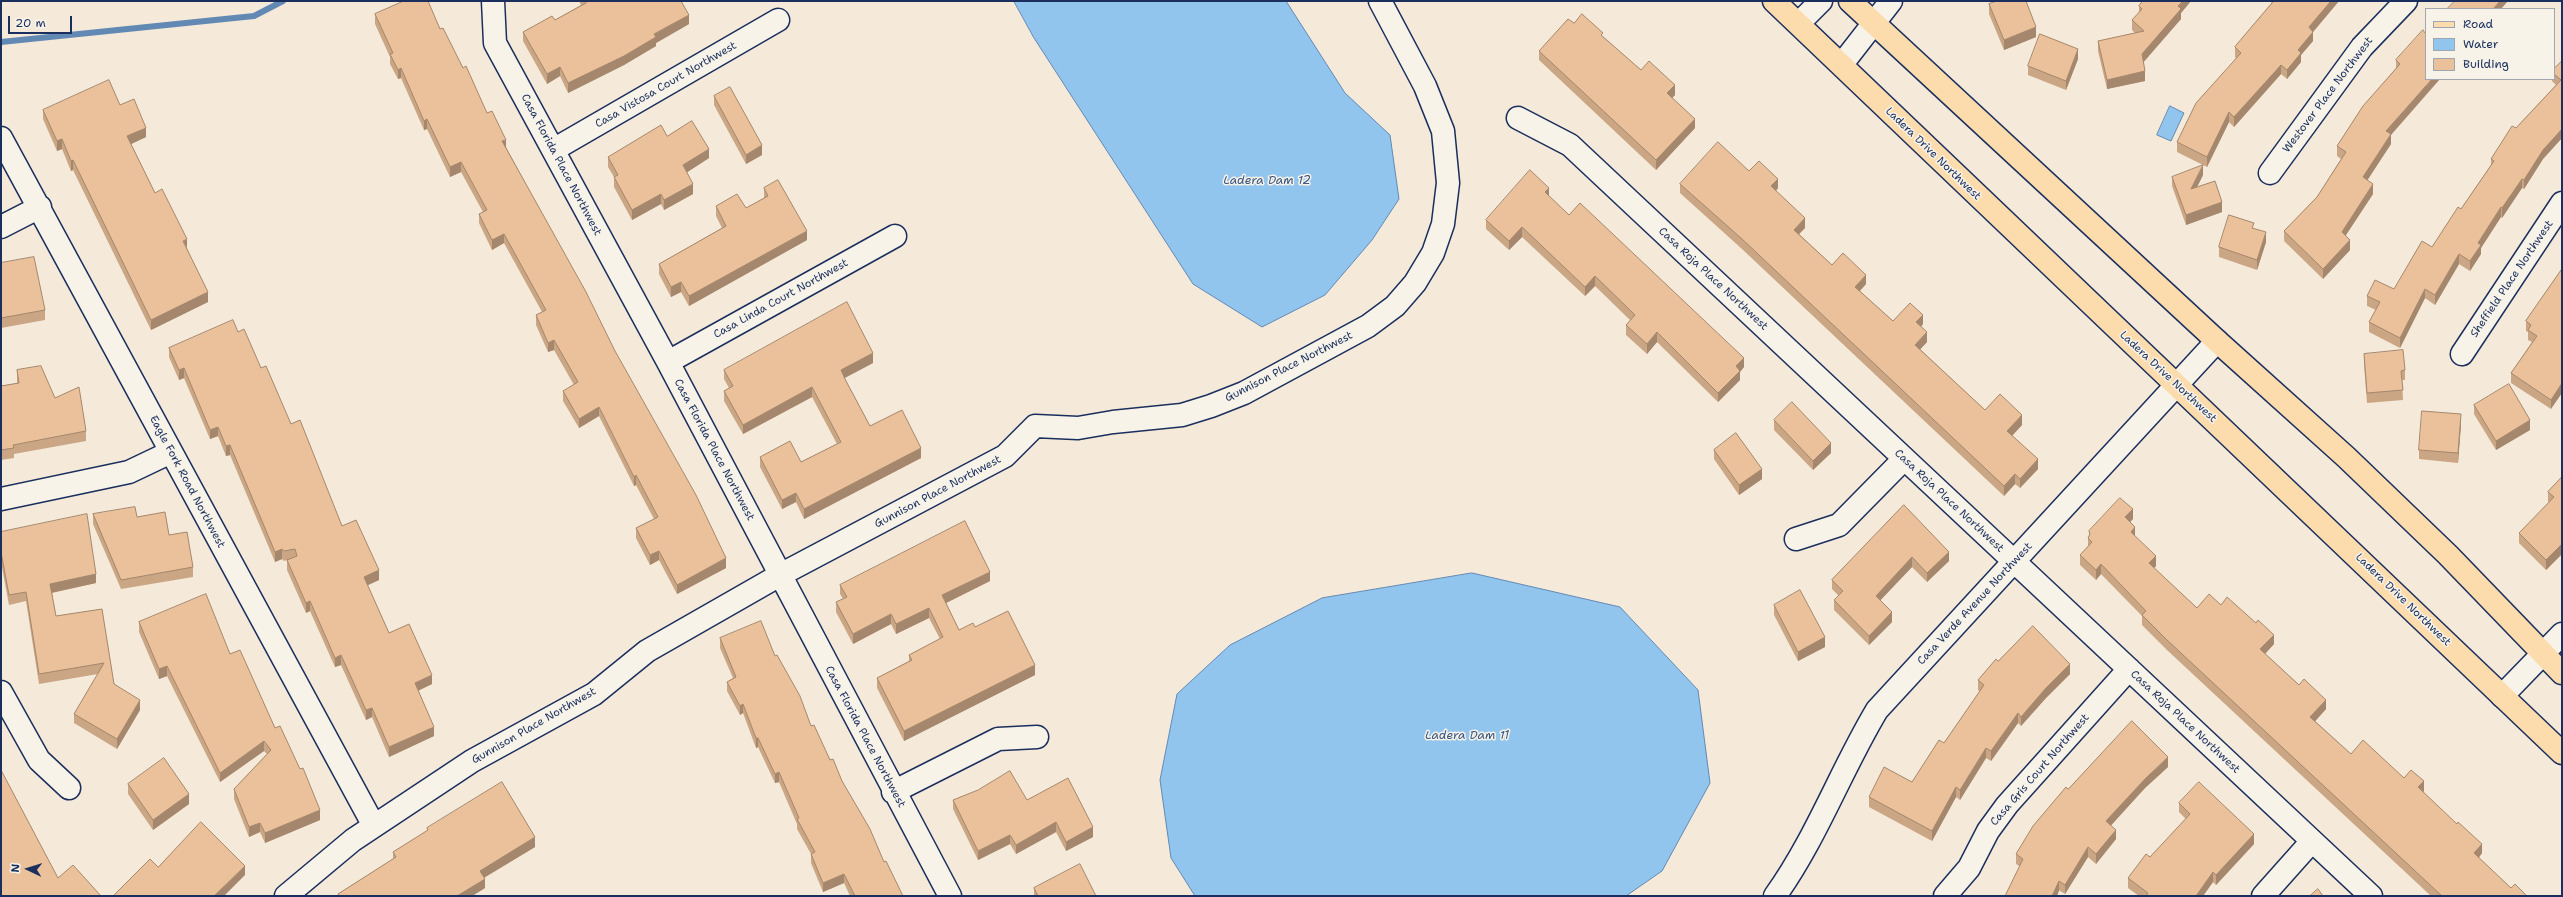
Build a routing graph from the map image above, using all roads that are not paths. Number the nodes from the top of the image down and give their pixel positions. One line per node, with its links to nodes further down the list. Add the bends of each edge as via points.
1 (493, 1): 14 (street, Casa Florida Place Northwest, via 495,43)
2 (1380, 1): 29 (street, Gunnison Place Northwest, via 1424,86 1443,131 1448,183 1443,224 1433,253 1415,283 1394,306 1368,326 1244,393 1211,406 1182,415 1078,428 1035,426 1005,456)
3 (1774, 1): 10 (main road, Ladera Drive Northwest)
4 (1821, 1): 10 (street)
5 (1850, 1): 9 (main road)
6 (1891, 1): 9 (street)
7 (2406, 1): 15 (street, Westover Place Northwest, via 2362,47)
8 (778, 20): 14 (street, Casa Vistosa Court Northwest)
9 (1873, 22): 11 (street); 20 (main road)
10 (1799, 23): 11 (main road, Ladera Drive Northwest)
11 (1842, 64): 23 (main road, Ladera Drive Northwest, via 1917,140)
12 (1518, 118): 25 (street, Casa Roja Place Northwest, via 1570,145)
13 (1, 138): 17 (street, Eagle Fork Road Northwest)
14 (553, 150): 22 (street, Casa Florida Place Northwest)
15 (2270, 173)
16 (2562, 203): 21 (street, Sheffield Place Northwest)
17 (40, 207): 18 (street); 24 (street, Eagle Fork Road Northwest)
18 (1, 227)
19 (895, 236): 22 (street, Casa Linda Court Northwest)
20 (2217, 341): 23 (street, Casa Verde Avenue Northwest); 31 (main road, via 2346,457 2448,554)
21 (2462, 354)
22 (668, 362): 29 (street, Casa Florida Place Northwest)
23 (2177, 385): 28 (street, Casa Verde Avenue Northwest); 35 (main road, Ladera Drive Northwest)
24 (170, 452): 26 (street, via 129,472); 40 (street, Eagle Fork Road Northwest)
25 (1904, 459): 27 (street, via 1839,525); 28 (street, Casa Roja Place Northwest)
26 (1, 499)
27 (1796, 539)
28 (2015, 562): 32 (street, Casa Roja Place Northwest); 44 (street, Casa Verde Avenue Northwest, via 1877,710 1853,751 1804,848)
29 (780, 575): 39 (street, Casa Florida Place Northwest); 40 (street, Gunnison Place Northwest, via 646,651 594,694 472,761)
30 (2562, 634): 31 (street)
31 (2543, 654): 33 (main road); 35 (street)
32 (2129, 669): 41 (street, Casa Roja Place Northwest); 45 (street, Casa Gris Court Northwest, via 2007,805 1988,831 1969,868)
33 (2562, 673)
34 (1, 692): 38 (street, via 39,760)
35 (2502, 696): 37 (main road, Ladera Drive Northwest)
36 (1037, 737): 39 (street, via 998,739)
37 (2562, 753)
38 (69, 788)
39 (894, 792): 43 (street, Casa Florida Place Northwest)
40 (374, 826): 42 (street, Gunnison Place Northwest, via 353,840)
41 (2312, 841): 46 (street); 47 (street, Casa Roja Place Northwest)
42 (286, 896)
43 (950, 896)
44 (1775, 896)
45 (1945, 896)
46 (2263, 896)
47 (2371, 896)

